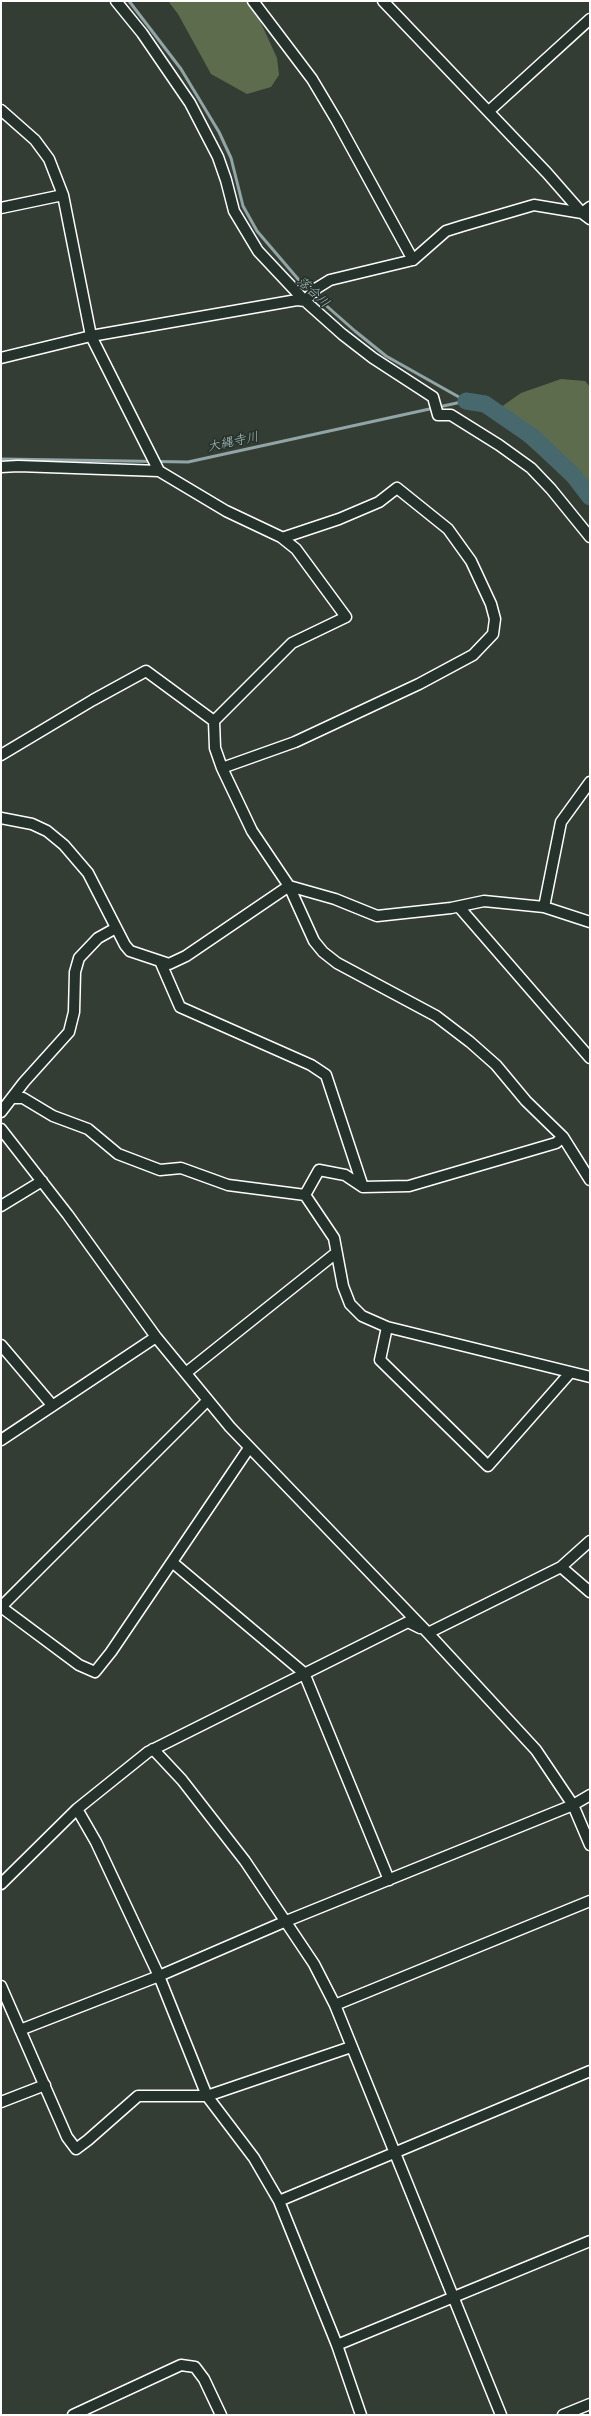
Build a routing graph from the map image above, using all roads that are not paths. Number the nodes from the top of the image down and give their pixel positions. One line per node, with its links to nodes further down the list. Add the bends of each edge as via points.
1 (116, 1): 11 (street, via 142,33 190,103 218,157 234,211 248,236)
2 (253, 1): 10 (street, via 312,79)
3 (383, 1): 6 (street)
4 (590, 19): 6 (street)
5 (1, 110): 7 (street, via 35,140 49,159)
6 (489, 111): 9 (street)
7 (63, 195): 8 (street); 12 (street)
8 (1, 208)
9 (587, 213): 10 (street, via 534,205 446,231)
10 (413, 260): 11 (street, via 330,280 317,288)
11 (305, 301): 12 (street, via 297,300); 16 (street, via 342,334 437,405 438,414 451,415 531,468)
12 (91, 336): 13 (street); 15 (street)
13 (1, 358)
14 (1, 467): 15 (street)
15 (157, 469): 17 (street, via 226,511)
16 (590, 537)
17 (282, 538): 18 (street, via 308,563 346,617 292,643); 20 (street, via 339,519 379,502 397,488 448,529 471,561 491,604 495,619 492,634 473,655 419,684 295,742)
18 (214, 721): 19 (street, via 146,671); 20 (street, via 215,748)
19 (1, 755)
20 (222, 768): 23 (street, via 252,831)
21 (590, 782): 25 (street, via 561,822)
22 (1, 818): 27 (street, via 32,824 47,831 64,845 88,873)
23 (289, 886): 24 (street, via 335,899 377,916); 28 (street, via 186,956 169,964); 33 (street, via 314,941 322,952 336,963 436,1016 470,1042 496,1065 526,1101)
24 (459, 907): 25 (street, via 484,901); 29 (street)
25 (544, 907): 26 (street)
26 (590, 922)
27 (116, 928): 28 (street, via 130,951); 30 (street, via 98,938 79,958 75,972 74,1012 69,1032 24,1082)
28 (160, 961): 36 (street, via 180,1007 311,1065 326,1075)
29 (590, 1058)
30 (14, 1098): 31 (street); 37 (street, via 24,1098 53,1116 88,1129 118,1154 160,1170 180,1168 228,1185)
31 (1, 1112)
32 (1, 1129): 35 (street)
33 (563, 1137): 34 (street); 36 (street, via 556,1143 410,1186)
34 (590, 1180)
35 (42, 1181): 38 (street); 41 (street)
36 (363, 1187): 37 (street, via 346,1175 319,1170)
37 (305, 1195): 39 (street, via 334,1238)
38 (1, 1206)
39 (336, 1253): 40 (street, via 350,1304 362,1316); 43 (street)
40 (387, 1327): 44 (street); 44 (street, via 380,1360 488,1466)
41 (156, 1337): 43 (street); 47 (street)
42 (1, 1345): 47 (street)
43 (187, 1372): 46 (street)
44 (569, 1374): 45 (street)
45 (590, 1377)
46 (208, 1400): 49 (street); 54 (street)
47 (52, 1405): 48 (street)
48 (1, 1440)
49 (249, 1448): 51 (street); 55 (street)
50 (590, 1541): 52 (street)
51 (172, 1562): 54 (street, via 95,1672 78,1665); 56 (street)
52 (561, 1567): 53 (street); 55 (street)
53 (590, 1592)
54 (1, 1607)
55 (428, 1633): 56 (street, via 408,1622); 59 (street, via 536,1750)
56 (304, 1673): 57 (street); 62 (street)
57 (153, 1749): 60 (street); 65 (street, via 182,1780 246,1861)
58 (590, 1795): 59 (street)
59 (573, 1805): 61 (street); 62 (street)
60 (77, 1809): 63 (street); 66 (street, via 96,1842)
61 (590, 1845)
62 (389, 1880): 65 (street)
63 (1, 1884)
64 (590, 1901): 68 (street)
65 (284, 1922): 66 (street); 68 (street, via 314,1964)
66 (159, 1976): 69 (street); 73 (street)
67 (1, 1986): 69 (street)
68 (335, 2006): 70 (street)
69 (20, 2030): 72 (street)
70 (351, 2047): 73 (street); 75 (street)
71 (590, 2071): 75 (street)
72 (45, 2085): 73 (street, via 67,2137 76,2149 138,2096); 74 (street)
73 (206, 2096): 76 (street, via 254,2158)
74 (1, 2102)
75 (394, 2151): 76 (street); 78 (street)
76 (279, 2201): 79 (street)
77 (590, 2241): 78 (street)
78 (454, 2298): 79 (street); 84 (street)
79 (337, 2345): 83 (street)
80 (590, 2404): 85 (street)
81 (73, 2415): 82 (street, via 181,2365 195,2367 204,2379)
82 (221, 2415)
83 (361, 2415)
84 (501, 2415)
85 (563, 2415)

